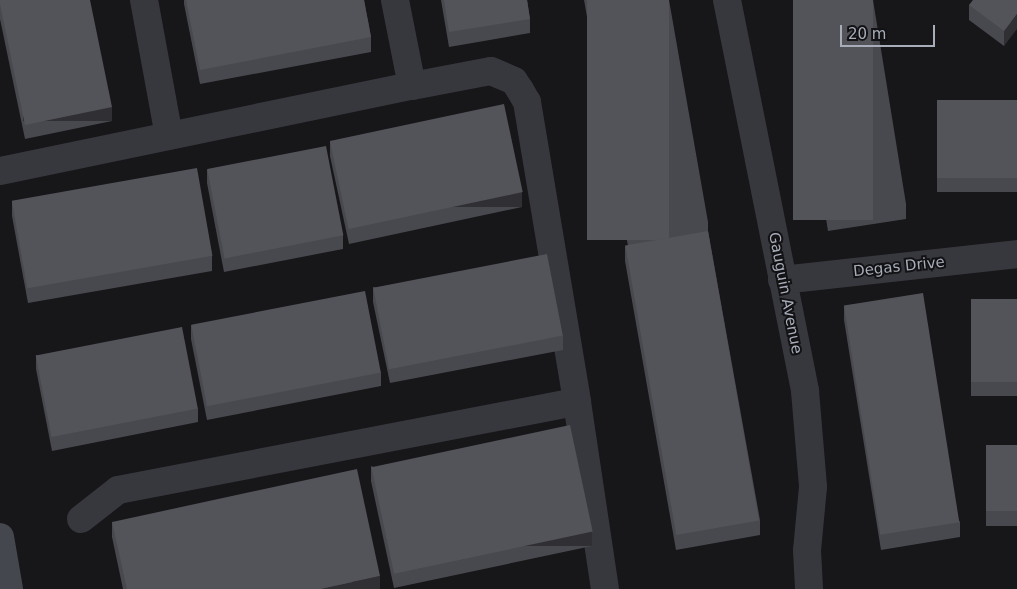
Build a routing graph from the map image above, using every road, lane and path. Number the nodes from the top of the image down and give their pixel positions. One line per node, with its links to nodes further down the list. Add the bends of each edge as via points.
1 (144, 0): 5 (street)
2 (395, 0): 4 (street)
3 (727, 0): 8 (street, Gauguin Avenue)
4 (412, 86): 5 (street); 9 (street, via 491,71 514,81 527,102)
5 (169, 136): 6 (street)
6 (0, 171)
7 (1017, 254): 8 (street, Degas Drive)
8 (782, 280): 14 (street, Gauguin Avenue, via 805,391 812,487 807,550)
9 (577, 402): 10 (street, via 118,490); 13 (street)
10 (81, 519)
11 (0, 537): 12 (main road)
12 (9, 589)
13 (605, 589)
14 (808, 589)

